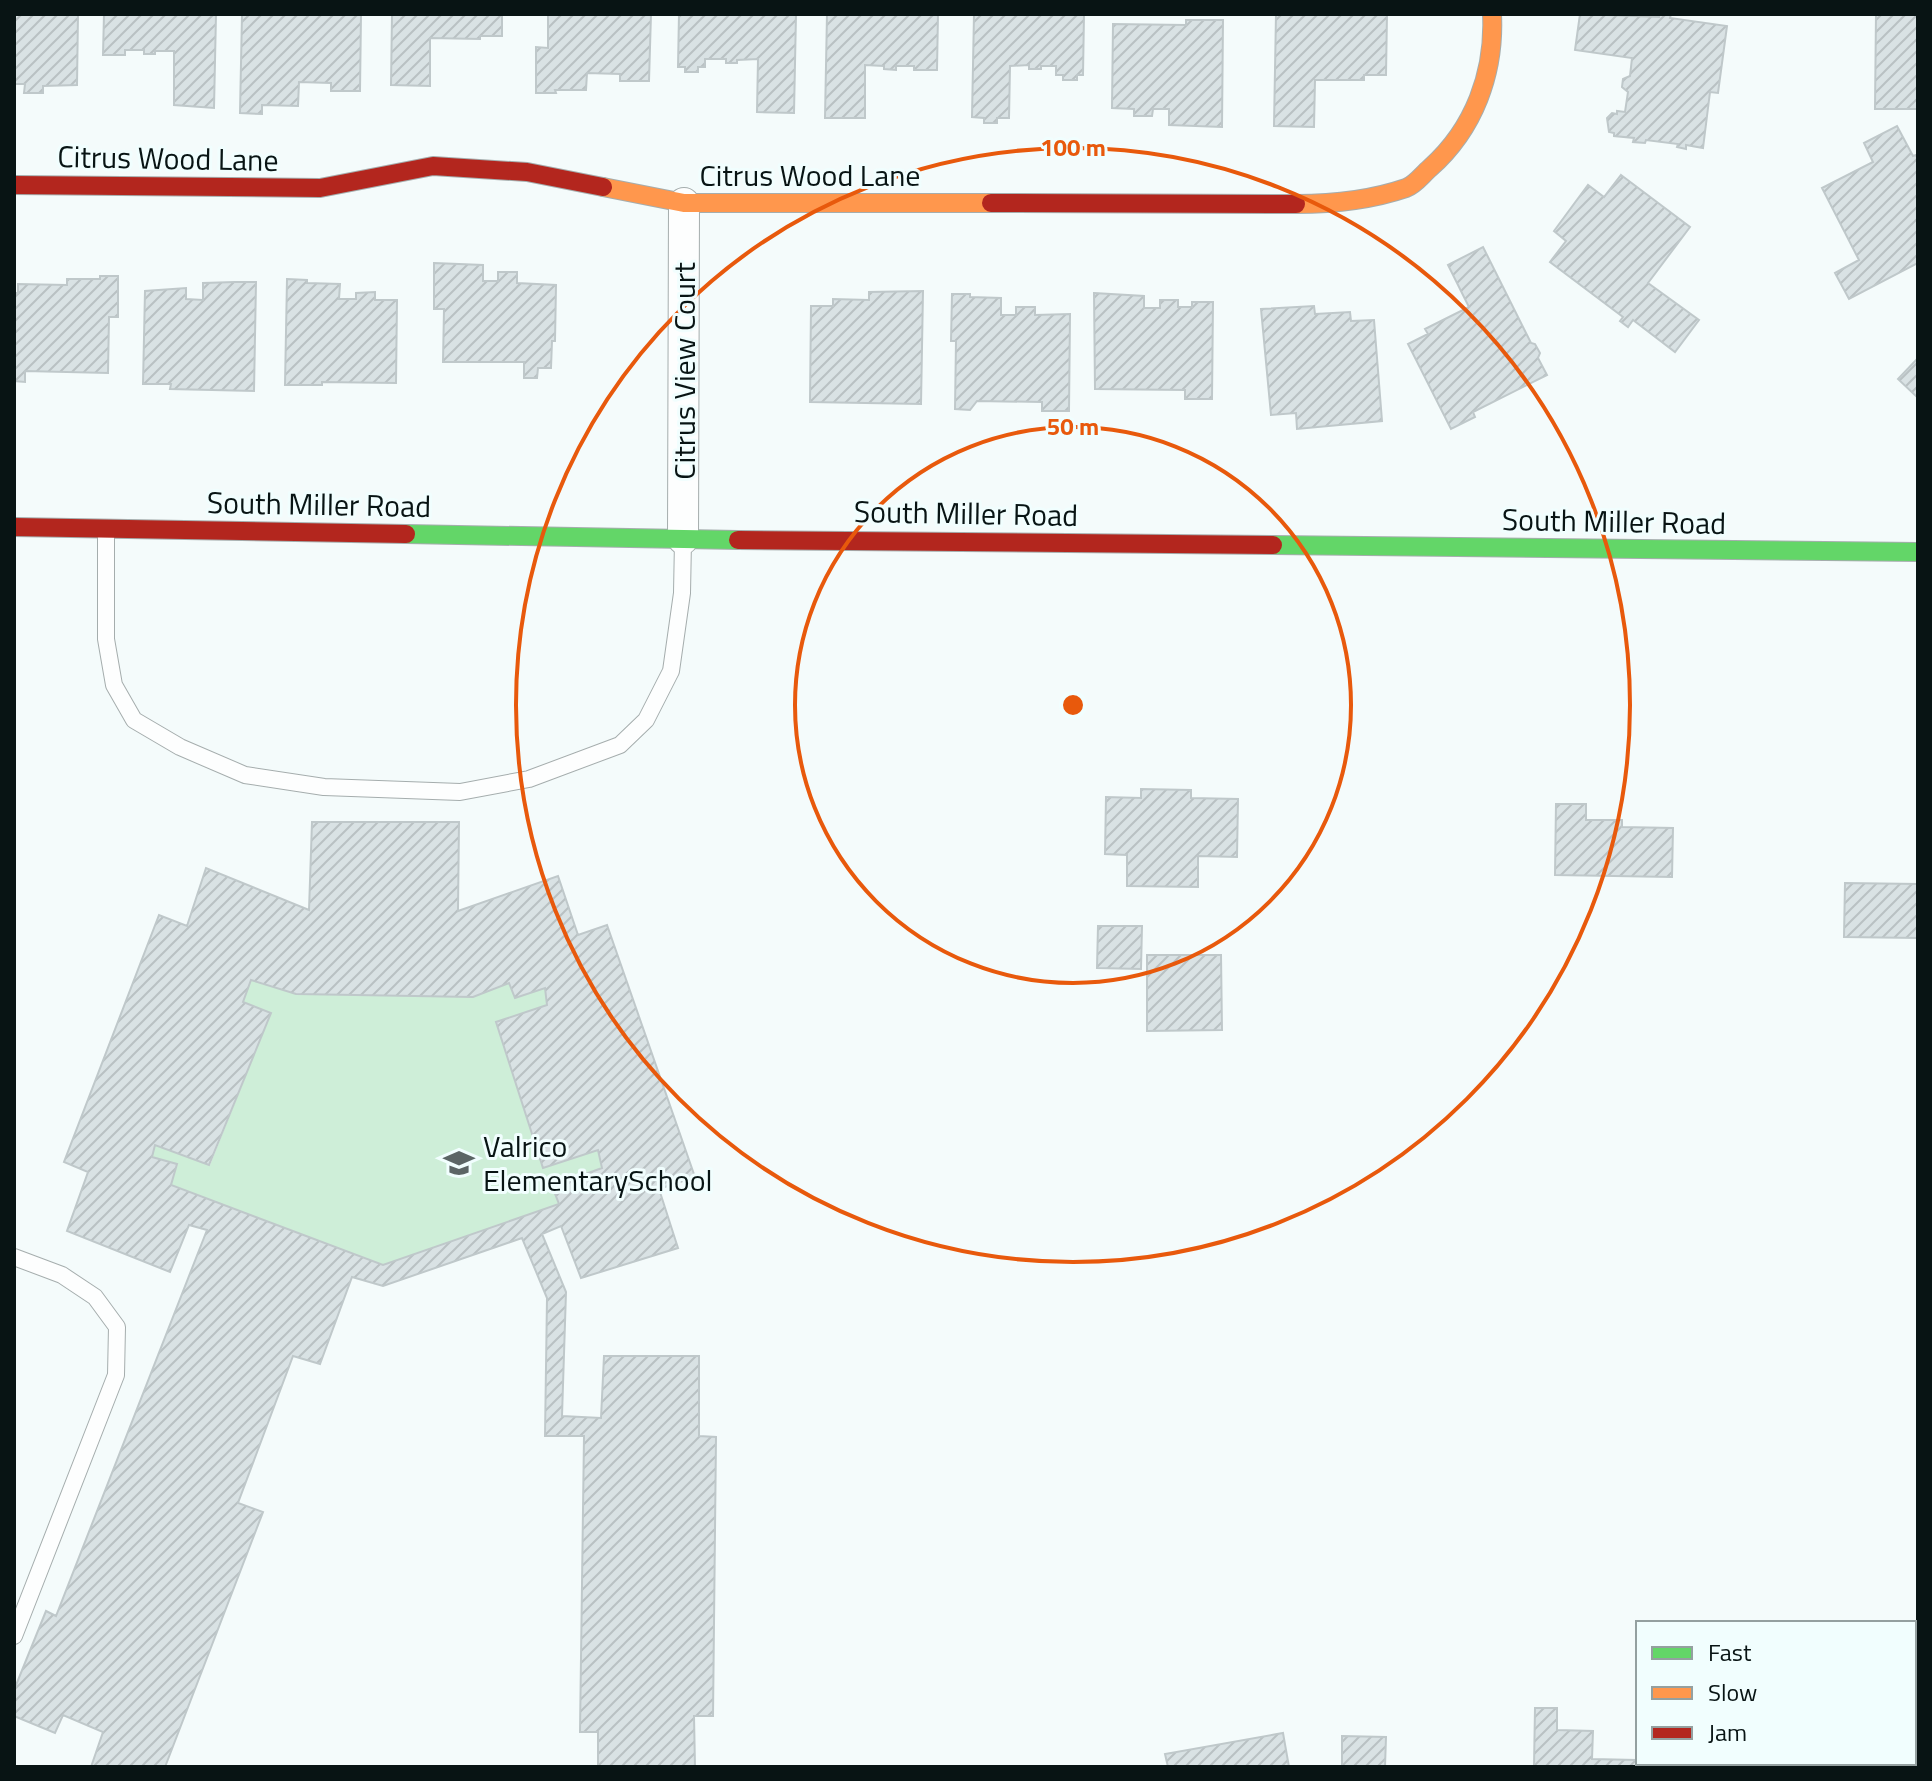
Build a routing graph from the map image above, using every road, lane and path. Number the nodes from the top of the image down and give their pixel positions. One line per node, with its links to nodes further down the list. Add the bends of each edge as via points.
1 (1492, 14): 3 (street, Citrus Wood Lane, via 1484,91 1450,150 1409,187 1334,204)
2 (14, 185): 3 (street, Citrus Wood Lane, via 320,188 433,166 527,172)
3 (684, 203): 6 (street, Citrus View Court)
4 (14, 527): 5 (street, South Miller Road)
5 (106, 528): 6 (street, South Miller Road); 6 (lane, via 106,639 114,685 134,720 245,775 324,787 460,792 529,779 620,745 646,720 671,671)
6 (683, 539): 7 (street, South Miller Road)
7 (1918, 552)
8 (14, 1257): 9 (lane, via 62,1275 95,1297 117,1327 116,1375)
9 (14, 1636)

